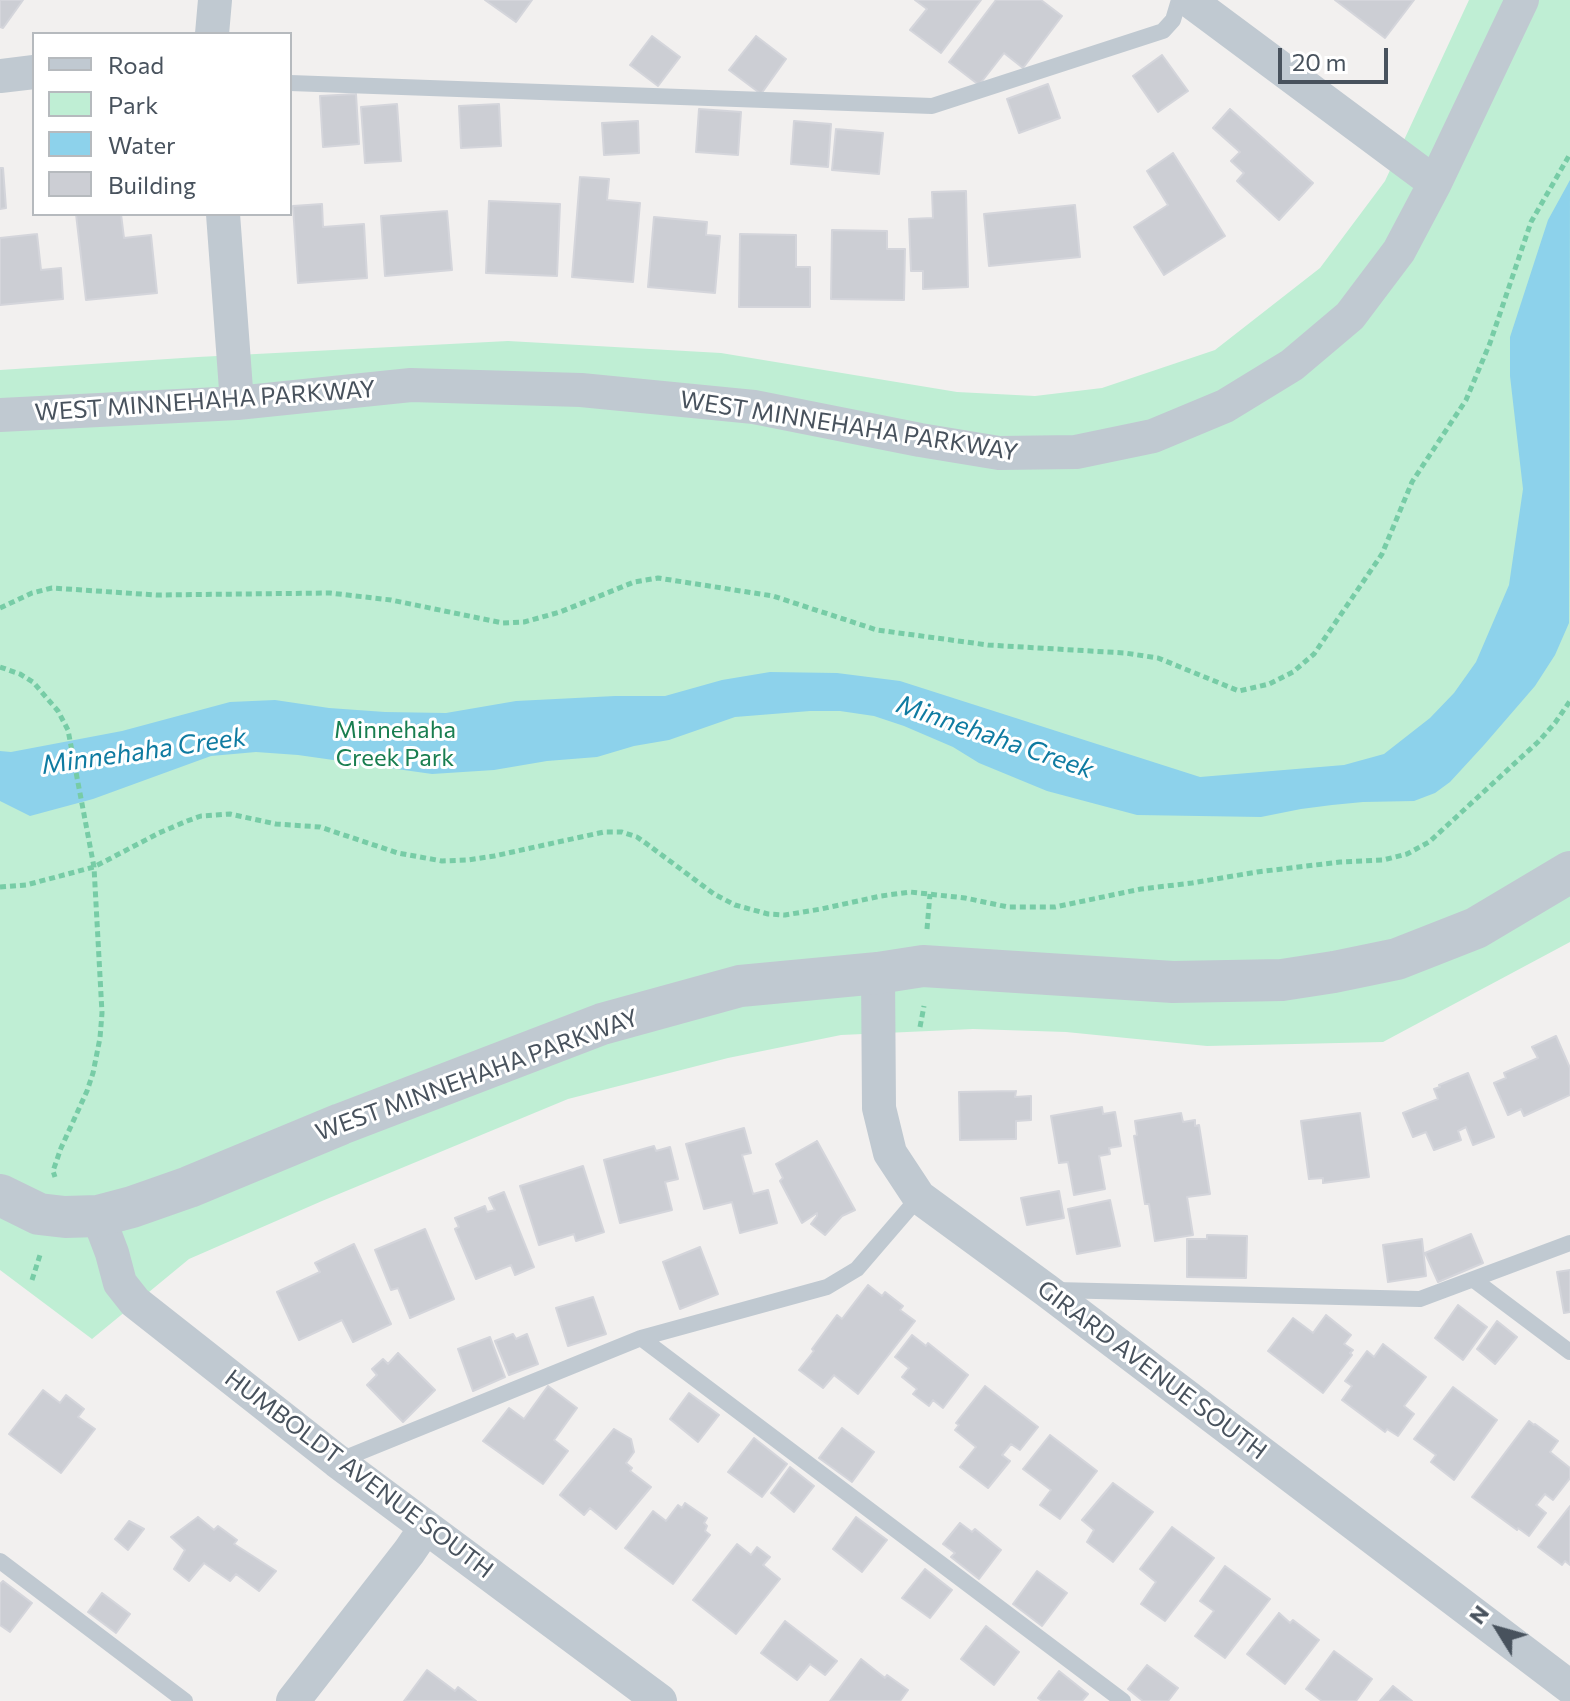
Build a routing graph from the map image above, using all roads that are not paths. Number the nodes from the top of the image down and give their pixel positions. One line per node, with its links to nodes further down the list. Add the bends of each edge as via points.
1 (215, 0): 5 (street)
2 (1179, 0): 8 (lane, via 1163,31 932,106)
3 (1189, 0): 9 (street)
4 (1522, 0): 9 (street, WEST MINNEHAHA PARKWAY)
5 (212, 32)
6 (32, 72): 7 (street)
7 (0, 76)
8 (292, 83)
9 (1435, 183): 11 (street, WEST MINNEHAHA PARKWAY, via 1399,251 1350,316 1292,365 1225,406 1153,436 1076,452 999,453 754,407 581,390 411,385)
10 (223, 216): 11 (street)
11 (237, 403): 12 (street, WEST MINNEHAHA PARKWAY)
12 (0, 415)
13 (1570, 872): 14 (street, WEST MINNEHAHA PARKWAY, via 1476,928 1397,959 1282,980 1173,982 923,966)
14 (878, 973): 16 (street, GIRARD AVENUE SOUTH, via 879,1108 890,1153); 17 (street, WEST MINNEHAHA PARKWAY, via 740,986 602,1024 189,1187)
15 (0, 1195): 17 (street, WEST MINNEHAHA PARKWAY, via 39,1214)
16 (919, 1197): 20 (street, GIRARD AVENUE SOUTH); 21 (lane, via 857,1269 827,1287)
17 (98, 1216): 23 (street, HUMBOLDT AVENUE SOUTH, via 120,1283 135,1302)
18 (1570, 1243): 19 (lane)
19 (1474, 1280): 20 (lane, via 1420,1299); 22 (lane)
20 (1046, 1290): 26 (street, GIRARD AVENUE SOUTH)
21 (641, 1338): 23 (lane); 30 (lane)
22 (1570, 1352)
23 (337, 1461): 24 (street, HUMBOLDT AVENUE SOUTH)
24 (426, 1527): 28 (street); 29 (street, HUMBOLDT AVENUE SOUTH)
25 (0, 1561): 27 (lane)
26 (1570, 1687)
27 (185, 1701)
28 (293, 1701)
29 (660, 1701)
30 (1123, 1701)

